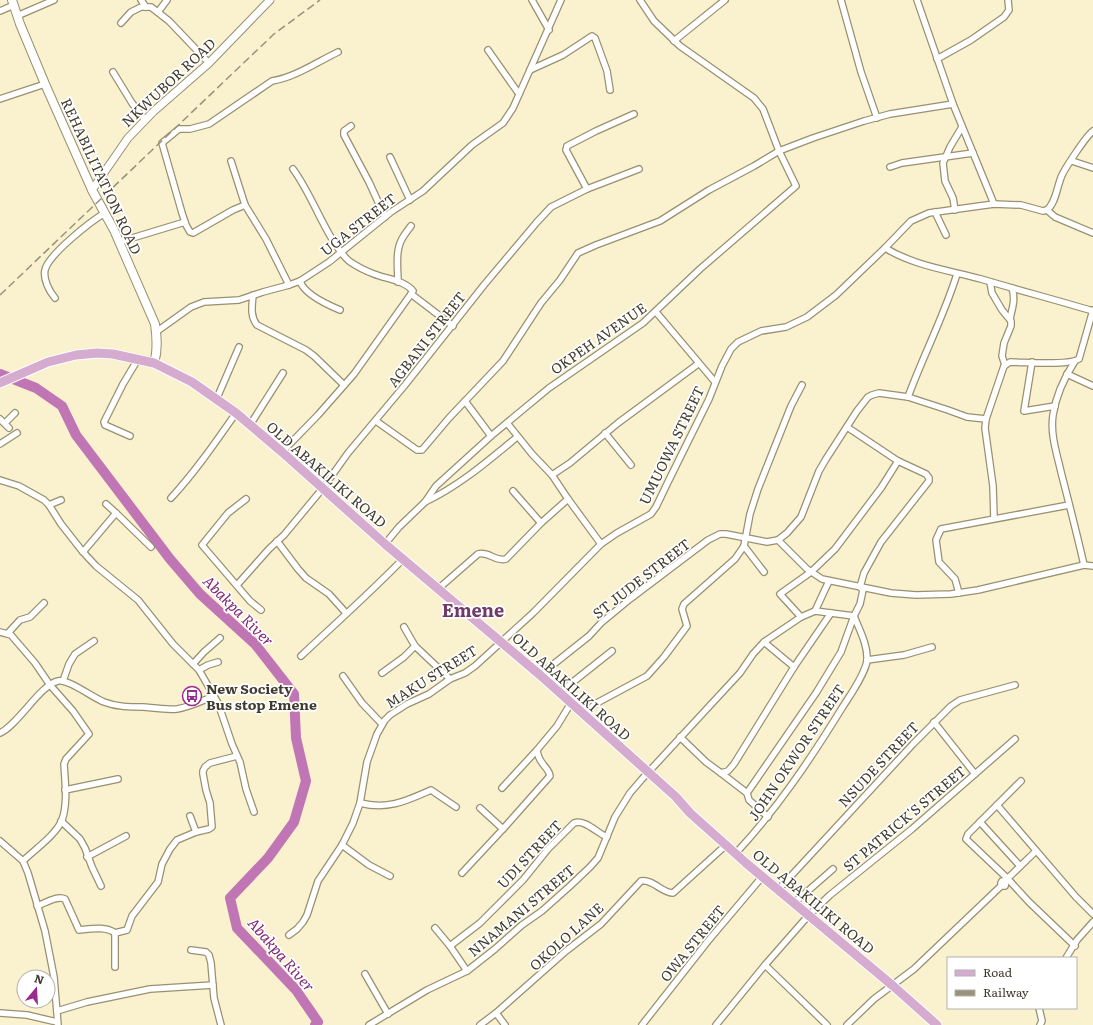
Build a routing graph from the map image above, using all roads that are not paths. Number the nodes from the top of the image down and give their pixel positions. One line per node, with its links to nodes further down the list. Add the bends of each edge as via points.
1 (54, 0): 16 (street)
2 (141, 0): 13 (street)
3 (167, 0): 15 (street)
4 (270, 0): 23 (street, NKWUBOR ROAD)
5 (532, 0): 18 (street)
6 (562, 0): 18 (street, UGA STREET)
7 (640, 0): 19 (street, via 654,21)
8 (725, 0): 19 (street)
9 (842, 0): 32 (street, via 861,72)
10 (917, 0): 22 (street)
11 (1008, 0): 22 (street, via 1009,10 1004,17)
12 (13, 3): 14 (street); 16 (main road, REHABILITATION ROAD)
13 (146, 7): 15 (street); 17 (street, via 131,12)
14 (0, 11)
15 (158, 12): 23 (street)
16 (17, 16): 26 (main road, REHABILITATION ROAD)
17 (121, 23)
18 (549, 30): 24 (street, UGA STREET)
19 (674, 41): 37 (street, via 754,98 763,109)
20 (488, 50): 28 (street)
21 (338, 52): 57 (street, via 297,74 272,81 210,124 178,129 162,143)
22 (938, 59): 30 (street)
23 (209, 63): 33 (street, NKWUBOR ROAD)
24 (530, 70): 27 (street, via 563,55 592,36 595,38 606,70); 28 (street, UGA STREET)
25 (113, 72): 33 (street)
26 (45, 84): 29 (street); 48 (main road, REHABILITATION ROAD)
27 (610, 90)
28 (519, 94): 49 (street, UGA STREET, via 503,123 472,146)
29 (0, 99)
30 (953, 104): 32 (street); 35 (street)
31 (634, 114): 47 (street, via 567,146 566,150)
32 (877, 118): 37 (street)
33 (146, 120): 48 (street, NKWUBOR ROAD, via 119,148)
34 (351, 126): 56 (street, via 344,131 344,135)
35 (962, 127): 38 (street); 40 (street)
36 (1093, 131): 42 (street)
37 (779, 151): 75 (street, OKPEH AVENUE, via 796,186 700,269); 95 (street, via 660,221 578,253 560,280 540,303 503,361)
38 (973, 153): 40 (street); 50 (street)
39 (390, 156): 49 (street)
40 (944, 157): 43 (street); 52 (street, via 945,181 953,198)
41 (231, 161): 51 (street)
42 (1072, 161): 44 (street); 53 (street, via 1062,175 1051,206)
43 (890, 166)
44 (1093, 168)
45 (293, 169): 63 (street)
46 (639, 169): 47 (street)
47 (587, 189): 77 (street, AGBANI STREET, via 551,207 484,285)
48 (92, 190): 55 (main road, REHABILITATION ROAD)
49 (410, 200): 56 (street, UGA STREET)
50 (994, 204): 52 (street, UMUOWA STREET); 53 (street, UMUOWA STREET)
51 (245, 205): 57 (street, via 193,233); 68 (street, via 266,239)
52 (955, 210): 54 (street, UMUOWA STREET)
53 (1047, 210): 59 (street, via 1055,217)
54 (935, 212): 60 (street); 62 (street, UMUOWA STREET, via 911,221)
55 (105, 213): 61 (main road, REHABILITATION ROAD); 72 (street, via 82,228 47,264 44,276)
56 (385, 217): 63 (street, UGA STREET)
57 (185, 222): 61 (street)
58 (411, 226): 66 (street, via 401,240)
59 (1093, 233)
60 (946, 235)
61 (119, 242): 78 (main road, REHABILITATION ROAD)
62 (886, 248): 64 (street, via 916,263); 88 (street, UMUOWA STREET, via 836,295 807,317 786,327 761,331 738,342 727,355)
63 (341, 253): 65 (street, UGA STREET); 66 (street, via 358,266)
64 (957, 274): 67 (street); 93 (street)
65 (300, 281): 68 (street, UGA STREET); 73 (street, via 309,292)
66 (398, 282): 70 (street, via 412,290)
67 (990, 282): 69 (street); 76 (street, via 992,293)
68 (289, 285): 71 (street, UGA STREET)
69 (1012, 288): 74 (street); 76 (street, via 1014,303)
70 (411, 294): 77 (street); 90 (street)
71 (253, 295): 78 (street, UGA STREET, via 239,300 212,301 197,305); 90 (street, via 252,313 257,324 314,356)
72 (55, 298)
73 (340, 310)
74 (1093, 310): 81 (street, via 1081,355)
75 (656, 312): 84 (street); 102 (street, OKPEH AVENUE, via 630,333 549,388)
76 (1010, 319): 85 (street, via 1011,326 1002,356)
77 (453, 326): 101 (street, AGBANI STREET)
78 (156, 332): 83 (main road, REHABILITATION ROAD)
79 (239, 347): 94 (street)
80 (138, 359): 83 (main road, OLD ABAKILIKI ROAD); 89 (main road, OLD ABAKILIKI ROAD, via 88,353 48,362); 108 (street, via 104,422 105,425)
81 (1075, 361): 82 (street); 87 (street)
82 (1032, 362): 85 (street, via 1010,362); 96 (street, via 1024,411)
83 (154, 364): 94 (main road, OLD ABAKILIKI ROAD, via 192,382)
84 (698, 364): 88 (street); 107 (street)
85 (1005, 365): 99 (street)
86 (283, 373): 103 (street)
87 (1067, 374): 92 (street); 96 (street)
88 (715, 382): 134 (street, UMUOWA STREET, via 656,507 651,514)
89 (0, 383)
90 (344, 385): 112 (street)
91 (802, 385): 130 (street, via 758,489)
92 (1093, 386)
93 (908, 397): 99 (street, via 967,417); 105 (street, via 879,393 868,397)
94 (217, 398): 98 (main road, OLD ABAKILIKI ROAD)
95 (464, 401): 101 (street, via 422,450 417,450); 109 (street)
96 (1055, 406): 126 (street, via 1052,430)
97 (15, 413): 100 (street)
98 (236, 413): 103 (main road, OLD ABAKILIKI ROAD); 119 (street, via 202,461)
99 (986, 419): 128 (street)
100 (2, 421): 104 (street)
101 (376, 421): 117 (street, AGBANI STREET, via 343,459)
102 (507, 423): 109 (street, OKPEH AVENUE); 110 (street)
103 (250, 426): 112 (main road, OLD ABAKILIKI ROAD)
104 (9, 428)
105 (847, 428): 113 (street); 131 (street, via 819,472 800,517)
106 (16, 433): 111 (street)
107 (605, 433): 114 (street); 115 (street, via 570,463)
108 (130, 436)
109 (491, 436): 123 (street, OKPEH AVENUE, via 436,486)
110 (517, 437): 115 (street); 123 (street, via 470,474 441,494)
111 (0, 444)
112 (282, 452): 117 (main road, OLD ABAKILIKI ROAD)
113 (898, 461): 141 (street, via 835,549); 144 (street, via 926,474 929,481 881,542)
114 (631, 465)
115 (552, 474): 121 (street)
116 (0, 480): 125 (street, via 19,486)
117 (323, 488): 132 (street, AGBANI STREET); 133 (main road, OLD ABAKILIKI ROAD)
118 (513, 491): 129 (street)
119 (171, 498)
120 (246, 499): 143 (street, via 228,513 202,545)
121 (568, 499): 129 (street); 134 (street)
122 (61, 500): 125 (street)
123 (424, 502): 133 (street)
124 (106, 504): 127 (street)
125 (49, 505): 137 (street)
126 (1069, 505): 128 (street); 139 (street)
127 (116, 513): 136 (street); 137 (street)
128 (994, 518): 146 (street, via 941,529 936,540 940,562 955,579)
129 (542, 524): 145 (street, via 506,559 499,560 485,553 478,554)
130 (746, 539): 131 (street, ST JUDE STREET, via 767,542); 135 (street); 171 (street, ST JUDE STREET, via 720,534 708,540 630,598 589,636)
131 (778, 540): 141 (street)
132 (277, 541): 143 (street, AGBANI STREET); 150 (street, via 306,578 329,594)
133 (385, 544): 138 (main road, OLD ABAKILIKI ROAD)
134 (601, 544): 159 (street, UMUOWA STREET, via 534,613)
135 (744, 546): 140 (street); 180 (street, via 736,559 684,604 682,609 687,626 654,669 633,685 595,704)
136 (151, 547)
137 (83, 552): 167 (street, via 138,600 173,644)
138 (403, 560): 145 (main road, OLD ABAKILIKI ROAD); 150 (street)
139 (1090, 565): 146 (street)
140 (764, 572)
141 (811, 572): 142 (street); 153 (street, via 780,594)
142 (829, 581): 144 (street); 149 (street)
143 (237, 585): 148 (street)
144 (860, 586): 146 (street, via 890,593 916,595); 152 (street, via 863,590)
145 (438, 589): 159 (main road, OLD ABAKILIKI ROAD)
146 (959, 593)
147 (44, 604): 156 (street, via 30,617 20,620)
148 (261, 610)
149 (815, 611): 151 (street); 153 (street, NNAMANI STREET)
150 (346, 613): 164 (street)
151 (831, 614): 152 (street); 168 (street)
152 (854, 616): 165 (street, via 866,645); 195 (street, via 841,652)
153 (801, 617): 160 (street, NNAMANI STREET)
154 (404, 627): 161 (street)
155 (0, 632): 156 (street)
156 (8, 633): 175 (street)
157 (220, 638): 167 (street)
158 (94, 641): 174 (street, via 75,654)
159 (501, 642): 171 (main road, OLD ABAKILIKI ROAD); 173 (street, MAKU STREET, via 476,666)
160 (764, 642): 168 (street); 184 (street, NNAMANI STREET, via 740,673)
161 (415, 646): 170 (street); 173 (street)
162 (932, 647): 165 (street, via 904,655)
163 (612, 651): 177 (street)
164 (301, 656)
165 (867, 660): 202 (street, JOHN OKWOR STREET, via 837,716)
166 (218, 662): 169 (street)
167 (193, 664): 169 (street)
168 (794, 667): 189 (street, via 734,764)
169 (199, 670): 178 (street)
170 (382, 673)
171 (540, 675): 177 (main road, OLD ABAKILIKI ROAD)
172 (343, 676): 182 (street, via 362,703)
173 (450, 679): 182 (street, MAKU STREET, via 429,694 406,704)
174 (63, 681): 175 (street); 178 (street, via 116,706 176,709)
175 (50, 685): 183 (street); 194 (street, via 89,734 66,759)
176 (1015, 685): 181 (street, NSUDE STREET, via 960,700)
177 (559, 693): 179 (main road, OLD ABAKILIKI ROAD)
178 (214, 696): 187 (street)
179 (571, 703): 180 (main road, OLD ABAKILIKI ROAD); 186 (street, via 557,726)
180 (584, 715): 188 (main road, OLD ABAKILIKI ROAD)
181 (934, 722): 190 (street); 223 (street, NSUDE STREET)
182 (382, 724): 196 (street, MAKU STREET, via 368,762)
183 (0, 733)
184 (680, 737): 188 (street, NNAMANI STREET); 189 (street)
185 (1015, 739): 190 (street, ST PATRICK'S STREET)
186 (537, 750): 193 (street); 205 (street, via 539,760 550,772 550,776)
187 (237, 756): 200 (street); 206 (street, via 210,763 205,767 203,774 212,826)
188 (648, 773): 208 (street, NNAMANI STREET, via 620,808); 211 (main road, OLD ABAKILIKI ROAD)
189 (721, 773): 195 (street)
190 (975, 774): 227 (street, ST PATRICK'S STREET)
191 (118, 779): 194 (street)
192 (1022, 781): 197 (street)
193 (502, 788)
194 (65, 790): 203 (street)
195 (747, 793): 202 (street, via 749,800)
196 (360, 803): 198 (street, via 398,804 431,790); 210 (street, MAKU STREET)
197 (997, 805): 204 (street); 212 (street)
198 (456, 807)
199 (480, 808): 205 (street)
200 (254, 812)
201 (190, 816): 206 (street)
202 (768, 817): 213 (street, JOHN OKWOR STREET)
203 (61, 821): 214 (street, via 80,839); 215 (street, via 56,830)
204 (980, 822): 216 (street); 221 (street, via 966,839)
205 (503, 829): 218 (street)
206 (196, 832): 230 (street, via 177,840 162,864 158,882 132,916 127,930)
207 (126, 836): 214 (street)
208 (606, 837): 232 (street, UDI STREET, via 584,823 574,823 548,849 523,880); 238 (street, NNAMANI STREET, via 601,853 590,868 542,911)
209 (0, 841): 215 (street)
210 (342, 845): 219 (street, via 375,869); 231 (street, MAKU STREET, via 318,881 307,915 300,926)
211 (726, 845): 213 (main road, OLD ABAKILIKI ROAD); 245 (street, OKOLO LANE, via 673,893 641,880 601,924 566,951)
212 (1036, 851): 216 (street); 226 (street)
213 (736, 853): 220 (main road, OLD ABAKILIKI ROAD)
214 (87, 857): 222 (street)
215 (23, 861): 225 (street)
216 (1020, 866): 221 (street)
217 (833, 869): 224 (street)
218 (462, 873)
219 (390, 876)
220 (762, 877): 223 (main road, OLD ABAKILIKI ROAD); 252 (street, OWA STREET, via 708,940)
221 (1004, 882): 233 (street); 241 (street, via 914,969)
222 (101, 886)
223 (778, 890): 224 (main road, OLD ABAKILIKI ROAD)
224 (794, 903): 227 (main road, OLD ABAKILIKI ROAD)
225 (38, 906): 230 (street, via 63,898 79,930 102,929); 243 (street, via 54,977)
226 (1093, 914)
227 (808, 916): 236 (street, ST PATRICK'S STREET); 241 (main road, OLD ABAKILIKI ROAD)
228 (1093, 922): 233 (street)
229 (435, 928): 232 (street)
230 (115, 933): 237 (street)
231 (289, 935)
232 (450, 946): 238 (street)
233 (1075, 946): 235 (street)
234 (191, 950): 240 (street, via 206,952 209,955)
235 (1067, 957)
236 (764, 965): 253 (street, ST PATRICK'S STREET); 254 (street)
237 (116, 967)
238 (467, 971): 246 (street, NNAMANI STREET, via 427,990)
239 (365, 974): 246 (street)
240 (212, 985): 243 (street, via 150,988); 248 (street)
241 (892, 985): 255 (street); 256 (main road, OLD ABAKILIKI ROAD)
242 (1039, 1009): 257 (street, via 1042,1021)
243 (57, 1011): 247 (street)
244 (0, 1013): 247 (street, via 27,1015)
245 (496, 1013): 250 (street); 251 (street)
246 (388, 1014): 249 (street, NNAMANI STREET)
247 (57, 1023)
248 (221, 1025)
249 (369, 1025)
250 (480, 1025)
251 (505, 1025)
252 (642, 1025)
253 (716, 1025)
254 (827, 1025)
255 (847, 1025)
256 (937, 1025)
257 (1040, 1025)

